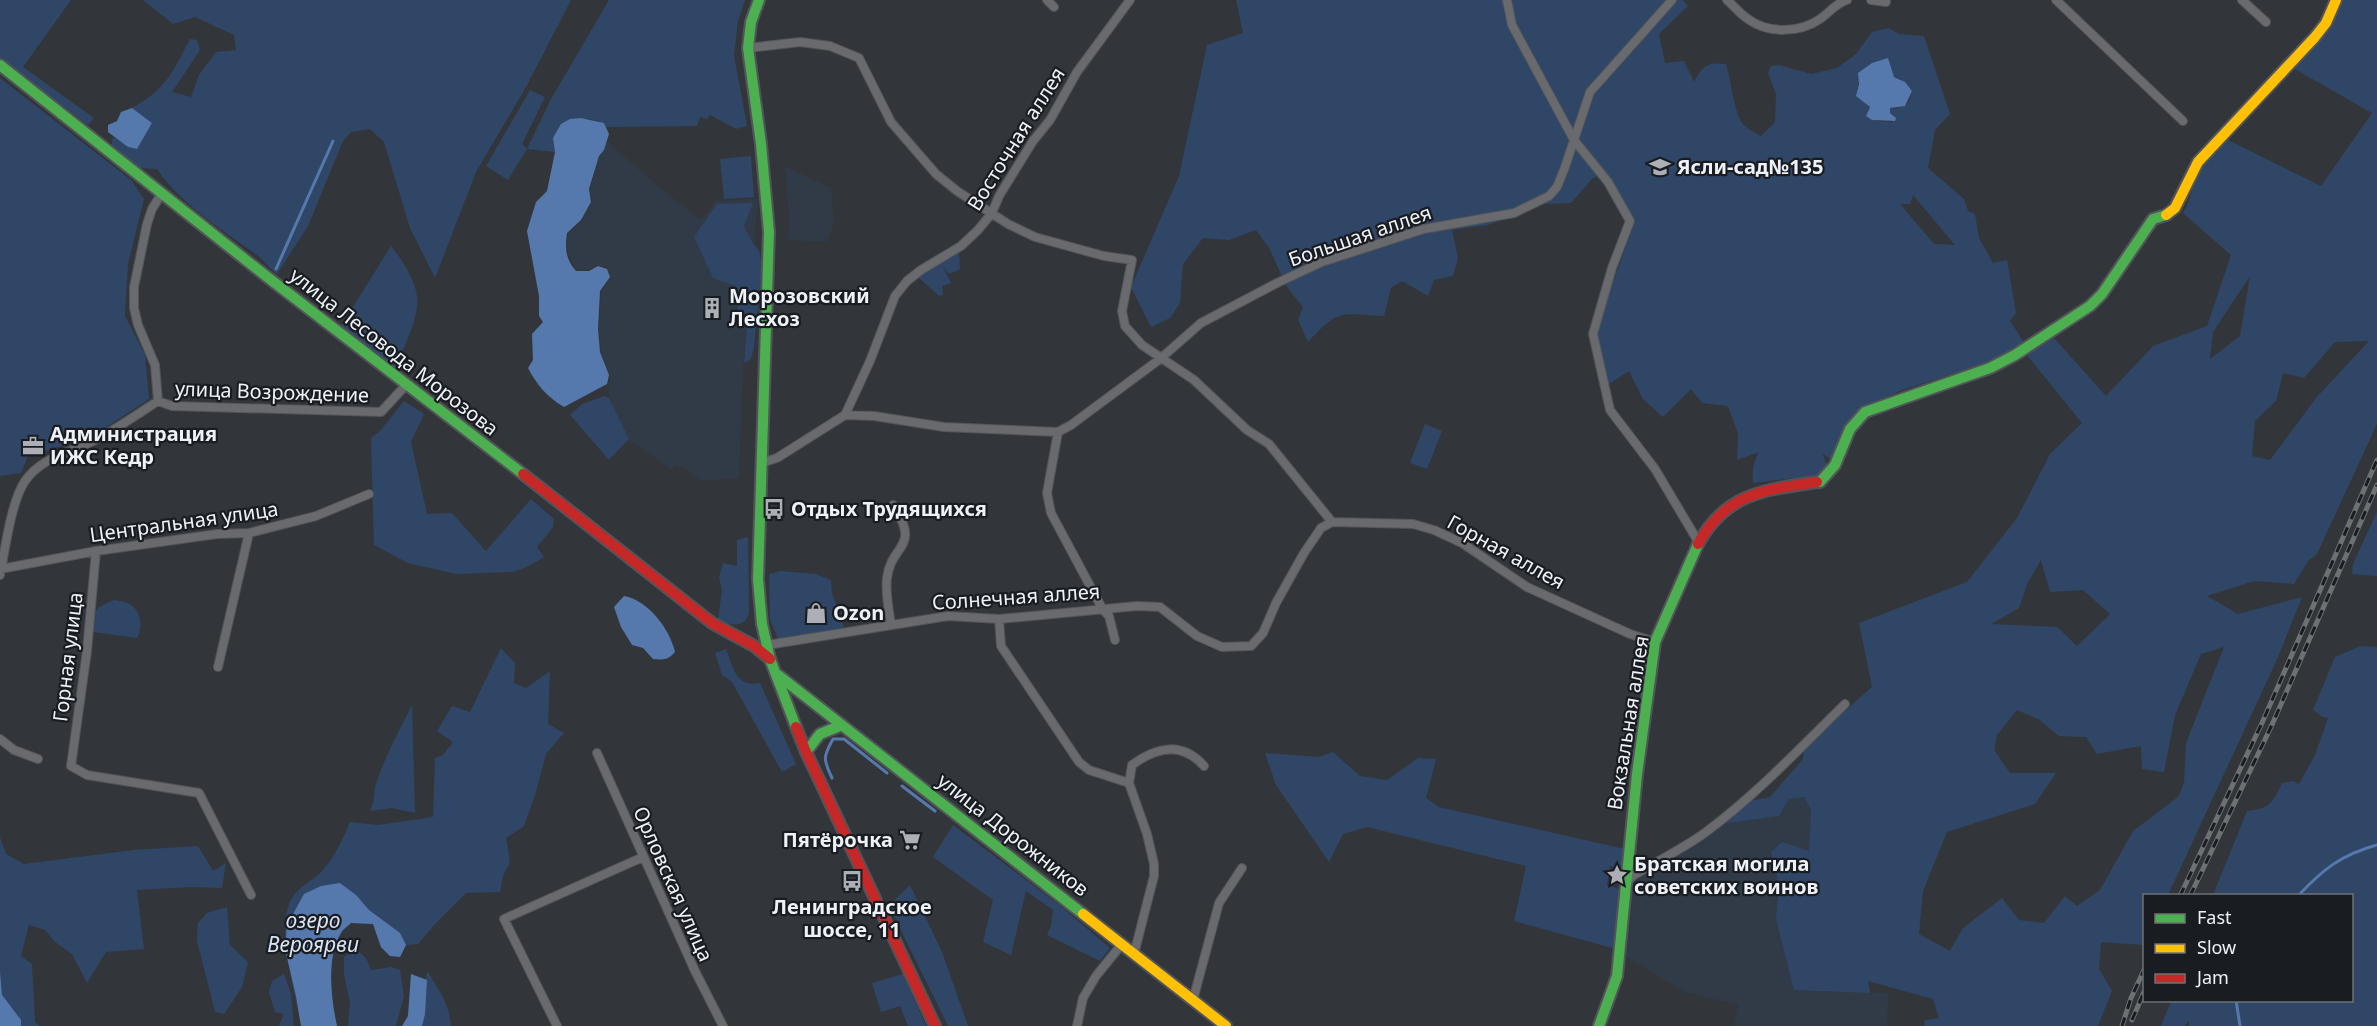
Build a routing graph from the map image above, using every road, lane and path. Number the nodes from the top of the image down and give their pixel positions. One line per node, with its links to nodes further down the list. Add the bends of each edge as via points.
1 (759, 0): 15 (street)
2 (1047, 0): 13 (street)
3 (1130, 0): 20 (street, Восточная аллея, via 1077,72)
4 (1507, 0): 18 (street, via 1512,25)
5 (1672, 0): 18 (street, Большая аллея, via 1596,83 1585,103)
6 (1727, 0): 7 (street, via 1749,21 1782,31 1802,28)
7 (1847, 0)
8 (1871, 0): 12 (street)
9 (2056, 0): 17 (street)
10 (2242, 0): 14 (street)
11 (2336, 0): 31 (street, Вокзальная аллея, via 2326,23 2198,162 2175,208 2153,219 2090,306 1990,368 1865,412 1850,429 1835,465 1820,482 1768,489 1743,498 1724,510)
12 (1886, 2)
13 (1054, 7)
14 (2266, 22)
15 (748, 48): 20 (street, via 800,42 830,46 859,58 891,122 918,155 957,192); 26 (street, via 770,232)
16 (0, 65): 19 (street, улица Лесовода Морозова)
17 (2183, 121)
18 (1574, 140): 21 (street, Большая аллея, via 1557,187 1549,196 1514,213 1424,229 1322,262 1201,323); 31 (street, via 1608,182 1630,221 1593,334 1610,410 1655,469)
19 (162, 193): 22 (street, улица Лесовода Морозова); 23 (street, via 147,224 134,287 138,325 155,365)
20 (992, 213): 21 (street, via 1035,237 1132,260 1122,311 1125,326); 24 (street, Восточная аллея, via 961,246 914,276 895,296)
21 (1160, 359): 25 (street, Большая аллея); 29 (street, via 1194,380 1247,430 1269,444)
22 (406, 386): 23 (street, улица Возрождение, via 381,412 172,406); 38 (street, улица Лесовода Морозова, via 712,623)
23 (158, 401): 33 (street, улица Возрождение, via 91,442 34,469 16,497)
24 (845, 415): 25 (street, via 944,427); 26 (street, via 777,458)
25 (1058, 432): 34 (street, via 1047,493 1051,513)
26 (761, 463): 36 (street, via 758,579)
27 (369, 494): 30 (street, Центральная улица, via 316,516)
28 (893, 505): 37 (street, via 904,522 905,543 886,580)
29 (1332, 522): 34 (street, Солнечная аллея, via 1321,528 1304,553 1263,633 1251,646 1222,647 1197,636 1160,607 1117,606); 40 (street, Горная аллея, via 1413,524 1434,530 1462,543 1527,587)
30 (249, 533): 32 (street, Центральная улица); 43 (street)
31 (1699, 543): 40 (street, Вокзальная аллея)
32 (96, 551): 33 (street, Центральная улица); 56 (street, Горная улица, via 71,766 87,775 199,793)
33 (0, 571)
34 (1102, 610): 35 (street, Солнечная аллея); 39 (street, via 1109,616)
35 (999, 619): 37 (street, Солнечная аллея, via 948,616); 52 (street, via 1001,646 1079,762 1089,770)
36 (762, 624): 38 (street, via 746,637); 41 (street)
37 (891, 625): 41 (street, Солнечная аллея)
38 (734, 634): 42 (street, улица Лесовода Морозова)
39 (1116, 640)
40 (1654, 642): 55 (street, Вокзальная аллея)
41 (767, 645): 42 (street)
42 (770, 659): 44 (street)
43 (218, 667)
44 (776, 673): 46 (street, улица Дорожников); 48 (street)
45 (1845, 704): 55 (street, via 1726,816)
46 (842, 725): 48 (street, via 819,733); 57 (street, улица Дорожников)
47 (0, 739): 50 (street, via 14,750)
48 (806, 752): 62 (street)
49 (597, 753): 53 (street, Орловская улица)
50 (38, 759)
51 (1204, 766): 52 (street, via 1187,753 1164,748 1146,754 1132,765)
52 (1129, 783): 58 (street, via 1154,864)
53 (643, 857): 60 (street, via 504,919); 61 (street, Орловская улица)
54 (1242, 868): 59 (street, via 1219,903)
55 (1625, 883): 65 (street, Вокзальная аллея, via 1617,976)
56 (251, 895)
57 (1122, 944): 58 (street, улица Дорожников); 63 (street, via 1083,998)
58 (1134, 954): 59 (street, улица Дорожников)
59 (1193, 1000): 64 (street, улица Дорожников)
60 (557, 1026)
61 (723, 1026)
62 (935, 1026)
63 (1077, 1026)
64 (1226, 1026)
65 (1599, 1026)

